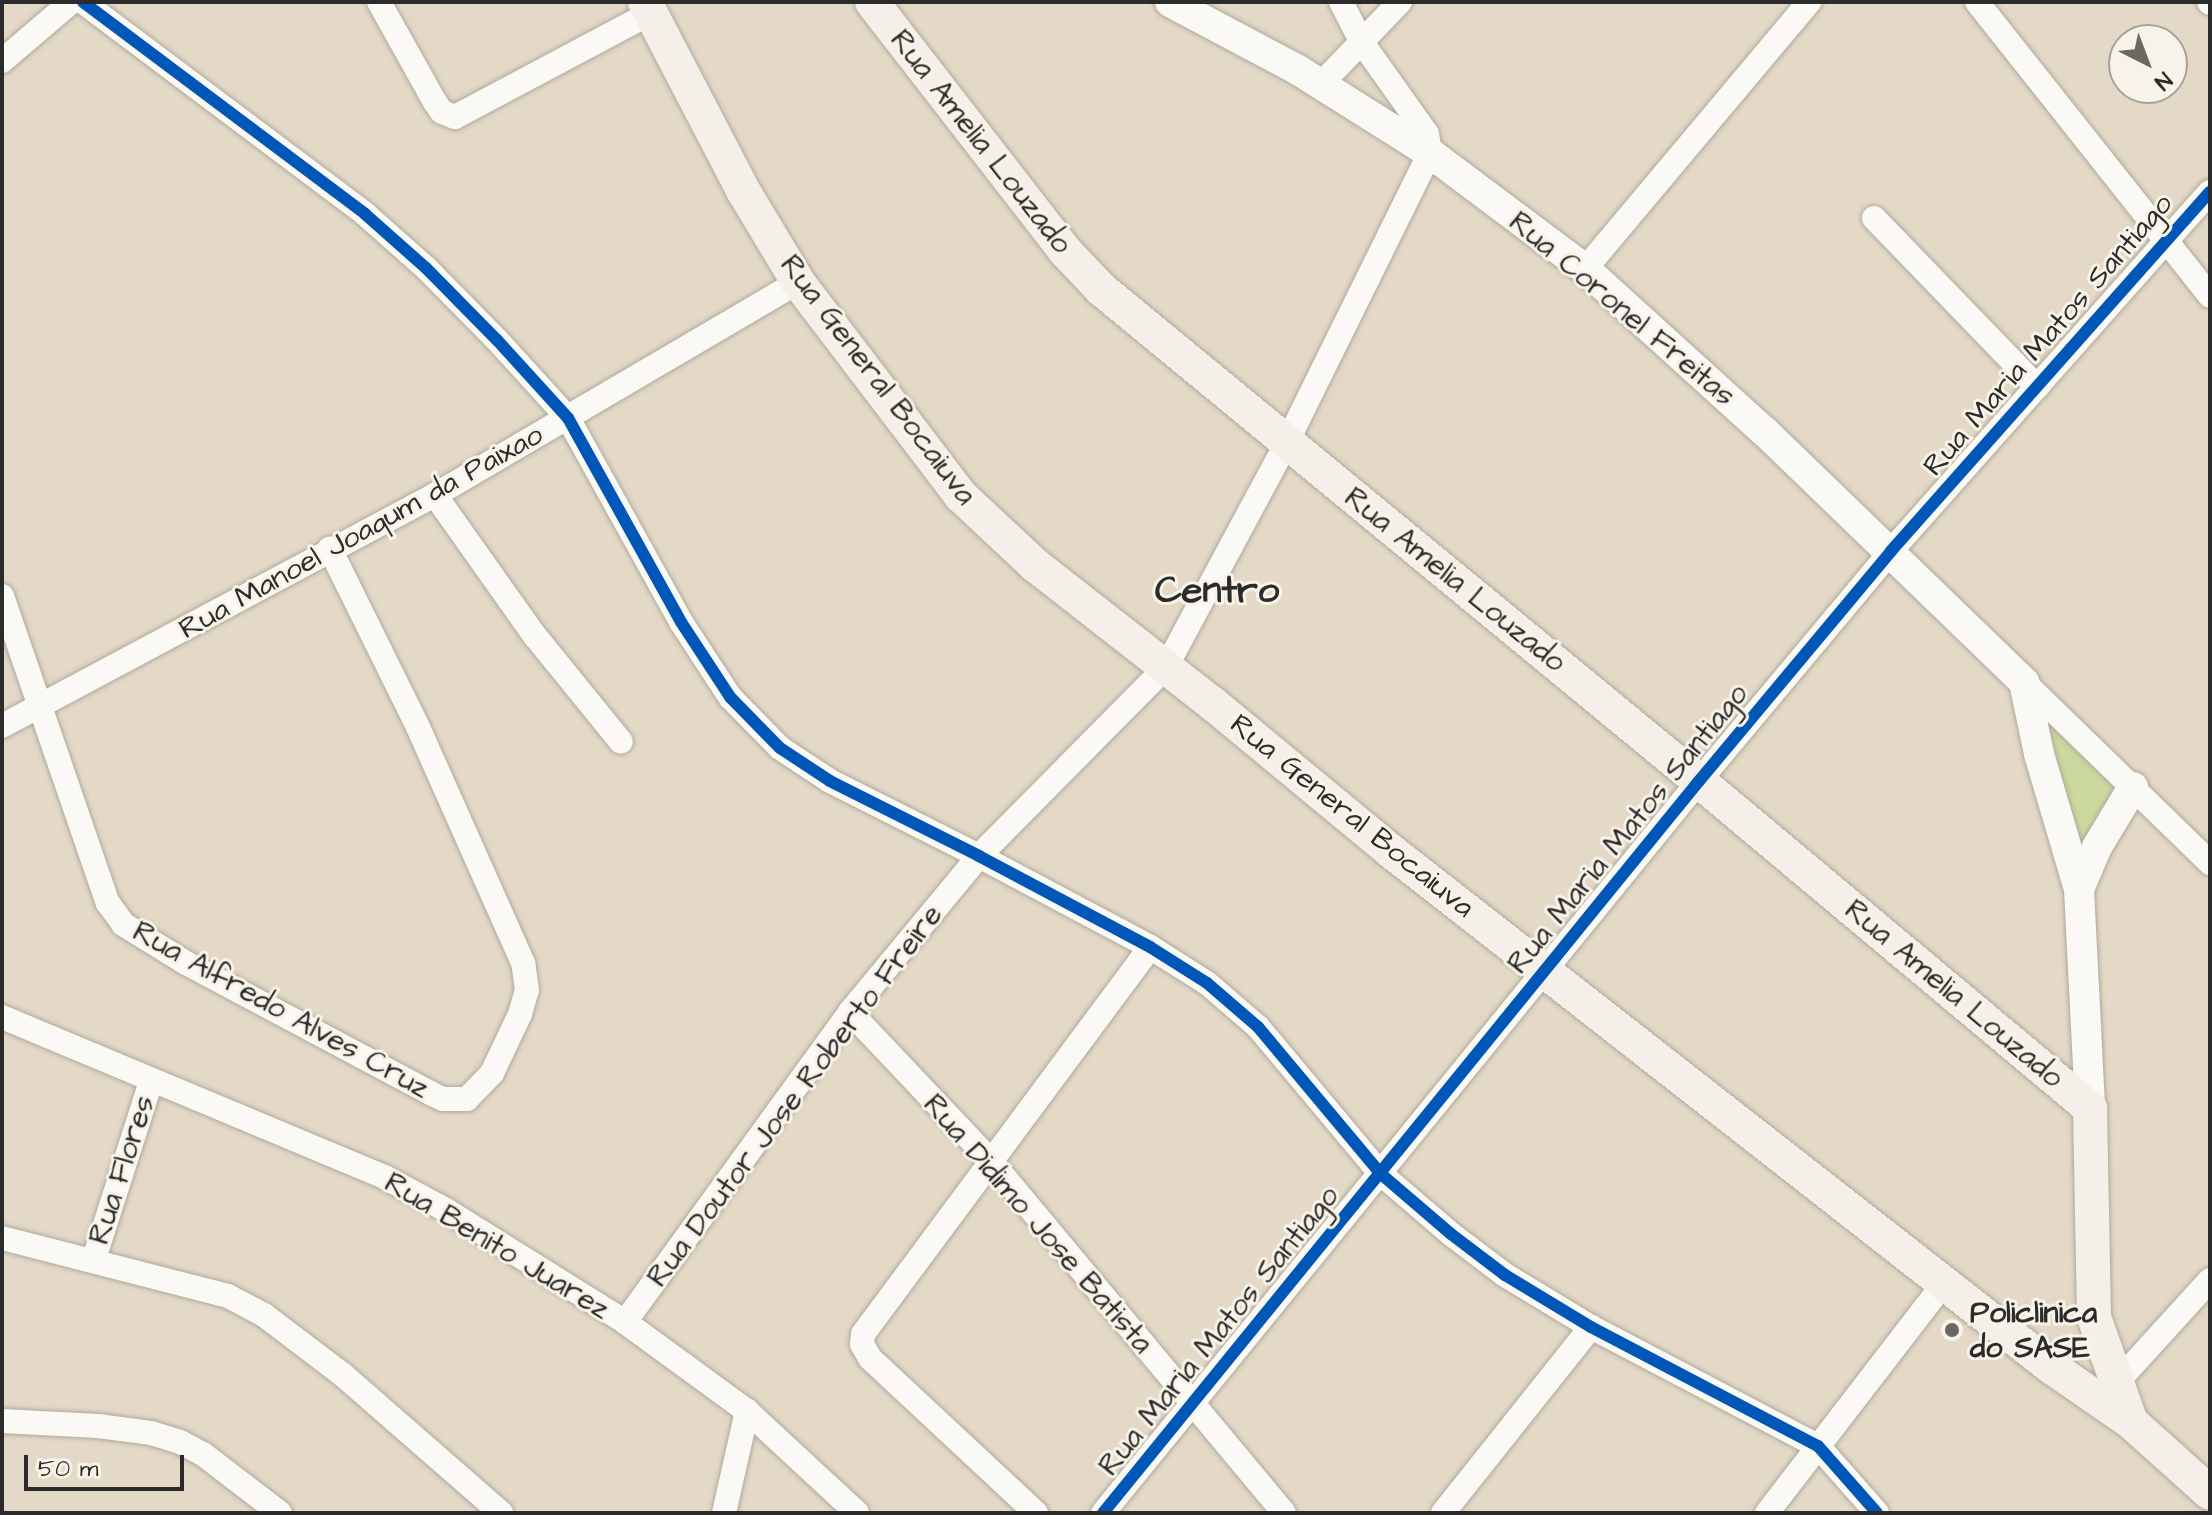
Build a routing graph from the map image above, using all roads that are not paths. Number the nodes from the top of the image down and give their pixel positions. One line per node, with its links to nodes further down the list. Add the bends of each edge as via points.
1 (71, 2): 12 (street)
2 (83, 2): 22 (street, via 365,214 446,289)
3 (379, 2): 10 (street, via 435,102 455,117)
4 (872, 2): 23 (main road, Rua Amelia Louzado, via 1065,251 1153,334)
5 (1170, 2): 13 (street, Rua Coronel Freitas)
6 (1341, 2): 11 (street)
7 (1400, 2): 11 (street)
8 (1809, 2): 18 (street)
9 (1977, 2): 17 (street)
10 (648, 8): 19 (main road, Rua General Bocaiuva, via 744,192)
11 (1361, 41): 13 (street); 14 (street, via 1427,134)
12 (2, 61)
13 (1321, 84): 14 (street, Rua Coronel Freitas)
14 (1430, 153): 18 (street, Rua Coronel Freitas); 23 (street, Rua Doutor Jose Roberto Freire)
15 (2210, 192): 17 (street, Rua Maria Matos Santiago)
16 (1874, 218): 21 (street)
17 (2165, 239): 20 (street); 21 (street, Rua Maria Matos Santiago)
18 (1585, 269): 26 (street, Rua Coronel Freitas)
19 (798, 282): 22 (street, Rua Manoel Joaqum da Paixao); 28 (main road, Rua General Bocaiuva, via 961,496 1035,565)
20 (2210, 296)
21 (2037, 387): 26 (street, Rua Maria Matos Santiago)
22 (568, 418): 24 (street, Rua Manoel Joaqum da Paixao); 35 (street, via 681,622 730,697 780,748 830,781)
23 (1287, 442): 28 (street, Rua Doutor Jose Roberto Freire); 33 (main road, Rua Amelia Louzado)
24 (435, 495): 25 (street, Rua Manoel Joaqum da Paixao); 32 (street, via 535,636)
25 (330, 549): 30 (street, Rua Manoel Joaqum da Paixao); 30 (street, Rua Alfredo Alves Cruz, via 418,727 523,963 527,990 520,1014 492,1073 467,1099 430,1093 123,924 108,903)
26 (1891, 551): 29 (street, Rua Coronel Freitas); 33 (street, Rua Maria Matos Santiago)
27 (2, 596): 30 (street, Rua Alfredo Alves Cruz)
28 (1166, 667): 35 (street, Rua Doutor Jose Roberto Freire); 39 (main road, Rua General Bocaiuva)
29 (2024, 682): 34 (street, Rua Coronel Freitas); 37 (street)
30 (38, 709): 31 (street, Rua Manoel Joaqum da Paixao)
31 (2, 726)
32 (621, 742)
33 (1699, 781): 39 (street, Rua Maria Matos Santiago); 43 (main road, Rua Amelia Louzado)
34 (2133, 787): 36 (street, Rua Coronel Freitas); 37 (street)
35 (979, 856): 38 (street); 40 (street, Rua Doutor Jose Roberto Freire)
36 (2210, 863)
37 (2079, 889): 43 (street)
38 (1150, 947): 44 (street); 45 (street, via 1207,983 1258,1027)
39 (1546, 971): 45 (street, Rua Maria Matos Santiago); 49 (main road, Rua General Bocaiuva)
40 (850, 1012): 44 (street, Rua Didimo Jose Batista); 50 (street, Rua Doutor Jose Roberto Freire)
41 (2, 1017): 42 (street, Rua Benito Juarez)
42 (151, 1081): 47 (street, Rua Flores); 50 (street, Rua Benito Juarez, via 415,1192)
43 (2090, 1108): 52 (main road, via 2091,1283)
44 (990, 1160): 55 (street, Rua Didimo Jose Batista); 64 (street, via 867,1325 862,1344 870,1358)
45 (1381, 1174): 51 (street, via 1505,1275); 55 (street, Rua Maria Matos Santiago)
46 (2, 1238): 47 (street)
47 (94, 1259): 61 (street, via 228,1296 264,1315 343,1375)
48 (2210, 1280): 54 (street)
49 (1944, 1283): 53 (main road, Rua General Bocaiuva); 58 (street)
50 (625, 1322): 56 (street, Rua Benito Juarez)
51 (1591, 1327): 58 (street); 67 (street)
52 (2100, 1340): 53 (main road, via 2074,1365); 54 (main road)
53 (2050, 1366): 54 (main road, Rua General Bocaiuva)
54 (2108, 1392): 59 (main road, via 2131,1422)
55 (1193, 1406): 65 (street, Rua Maria Matos Santiago); 66 (street, Rua Didimo Jose Batista)
56 (747, 1411): 62 (street); 63 (street, Rua Benito Juarez)
57 (2, 1421): 60 (street, via 98,1426 180,1442)
58 (1818, 1446): 68 (street); 69 (street)
59 (2210, 1493)
60 (280, 1513)
61 (501, 1513)
62 (724, 1513)
63 (857, 1513)
64 (1036, 1513)
65 (1103, 1513)
66 (1284, 1513)
67 (1443, 1513)
68 (1767, 1513)
69 (1877, 1513)

